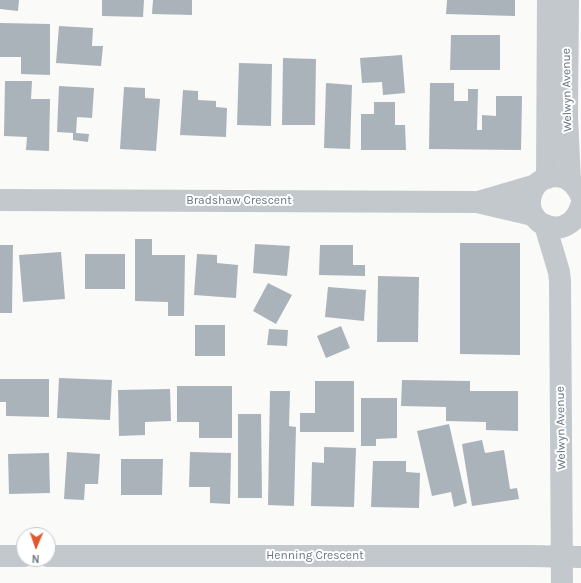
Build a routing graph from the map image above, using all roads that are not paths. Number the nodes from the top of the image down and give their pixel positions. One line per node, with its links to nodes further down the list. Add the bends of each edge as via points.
1 (557, 11): 2 (street, Welwyn Avenue); 4 (street, Welwyn Avenue)
2 (542, 182): 4 (street, via 557,176 566,178); 5 (street, Bradshaw Crescent); 6 (street, via 532,191 530,198 530,207)
3 (0, 200): 5 (street, Bradshaw Crescent)
4 (578, 201): 6 (street, via 561,227 554,228); 7 (street, Welwyn Avenue)
5 (477, 202): 6 (street, Bradshaw Crescent)
6 (539, 220): 7 (street, Welwyn Avenue)
7 (559, 272): 11 (street, Welwyn Avenue)
8 (0, 556): 9 (street)
9 (16, 556)
10 (56, 556): 11 (street, Henning Crescent)
11 (572, 557): 12 (street, Welwyn Avenue)
12 (562, 583)

